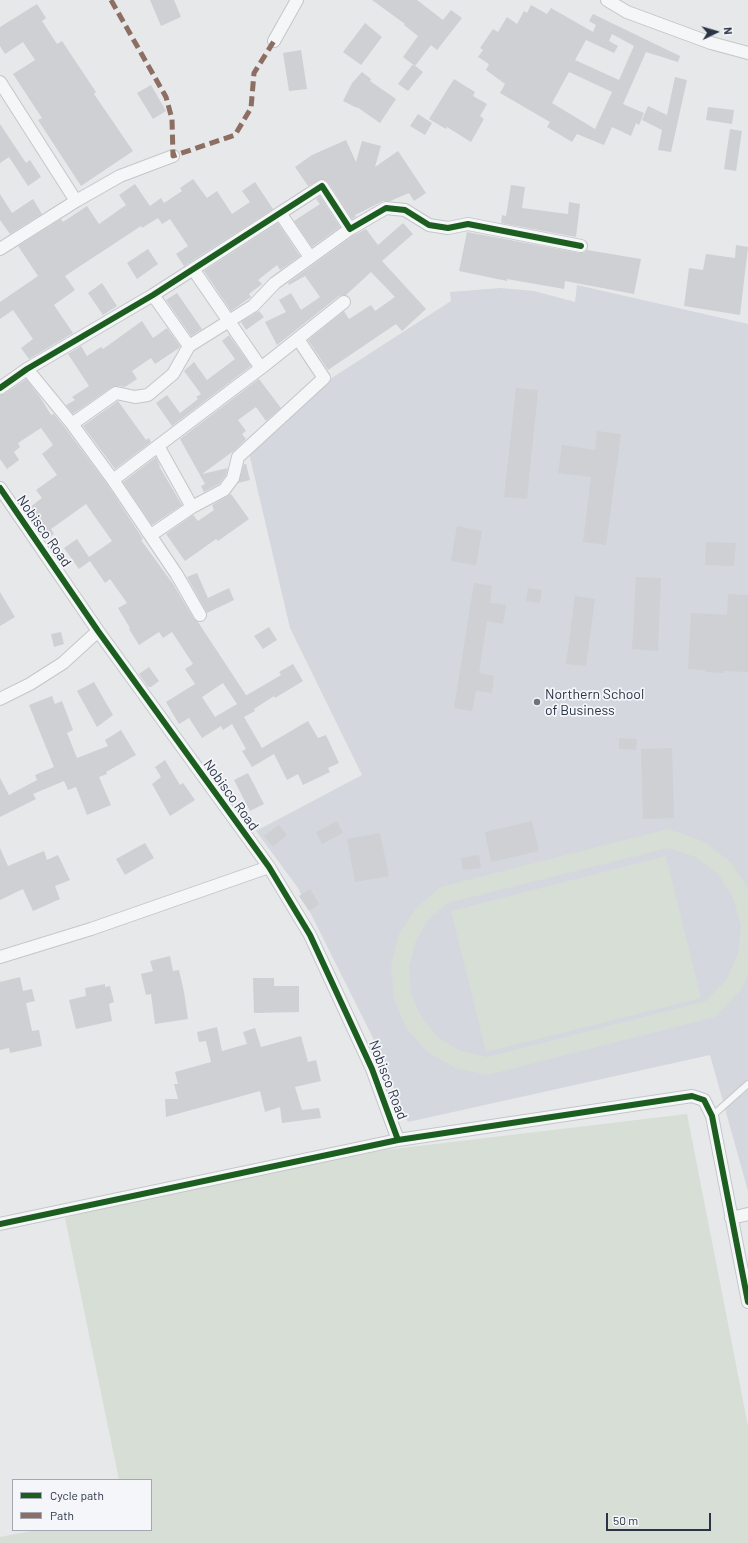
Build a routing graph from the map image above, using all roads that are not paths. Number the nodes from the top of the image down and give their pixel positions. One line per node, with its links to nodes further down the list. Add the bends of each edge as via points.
1 (297, 0): 3 (street)
2 (607, 0): 4 (street, via 627,12 711,43)
3 (274, 41)
4 (748, 53)
5 (0, 82): 7 (street)
6 (173, 156): 7 (street, via 120,176)
7 (76, 201): 11 (street)
8 (280, 213): 9 (street, via 322,186); 12 (street); 13 (street)
9 (350, 229): 10 (street, via 386,208 405,210 429,225 448,228 468,224); 12 (street)
10 (581, 246)
11 (0, 249)
12 (310, 257): 16 (street, via 275,283 253,306)
13 (193, 269): 14 (street); 16 (street)
14 (153, 294): 18 (street); 20 (street)
15 (344, 302): 17 (street)
16 (230, 321): 18 (street); 19 (street)
17 (298, 339): 19 (street); 26 (street, via 324,378 238,457 233,478 224,490)
18 (189, 346): 22 (street, via 173,374 148,395 134,397 116,393)
19 (261, 368): 23 (street)
20 (27, 369): 21 (street); 22 (street)
21 (0, 388)
22 (72, 424): 24 (street)
23 (158, 446): 24 (street); 26 (street)
24 (114, 480): 27 (street)
25 (0, 488): 29 (street, Nobisco Road)
26 (192, 507): 27 (street)
27 (151, 535): 28 (street)
28 (200, 615)
29 (98, 631): 30 (street, via 63,663); 31 (street, Nobisco Road)
30 (0, 699)
31 (269, 867): 32 (street, via 90,929); 35 (street, Nobisco Road, via 310,935 372,1068)
32 (0, 957)
33 (748, 1084): 34 (lane)
34 (712, 1116): 35 (street, via 704,1100 692,1096); 37 (street)
35 (398, 1140): 38 (street)
36 (748, 1214): 37 (street)
37 (731, 1218): 39 (street)
38 (0, 1224)
39 (748, 1302)

